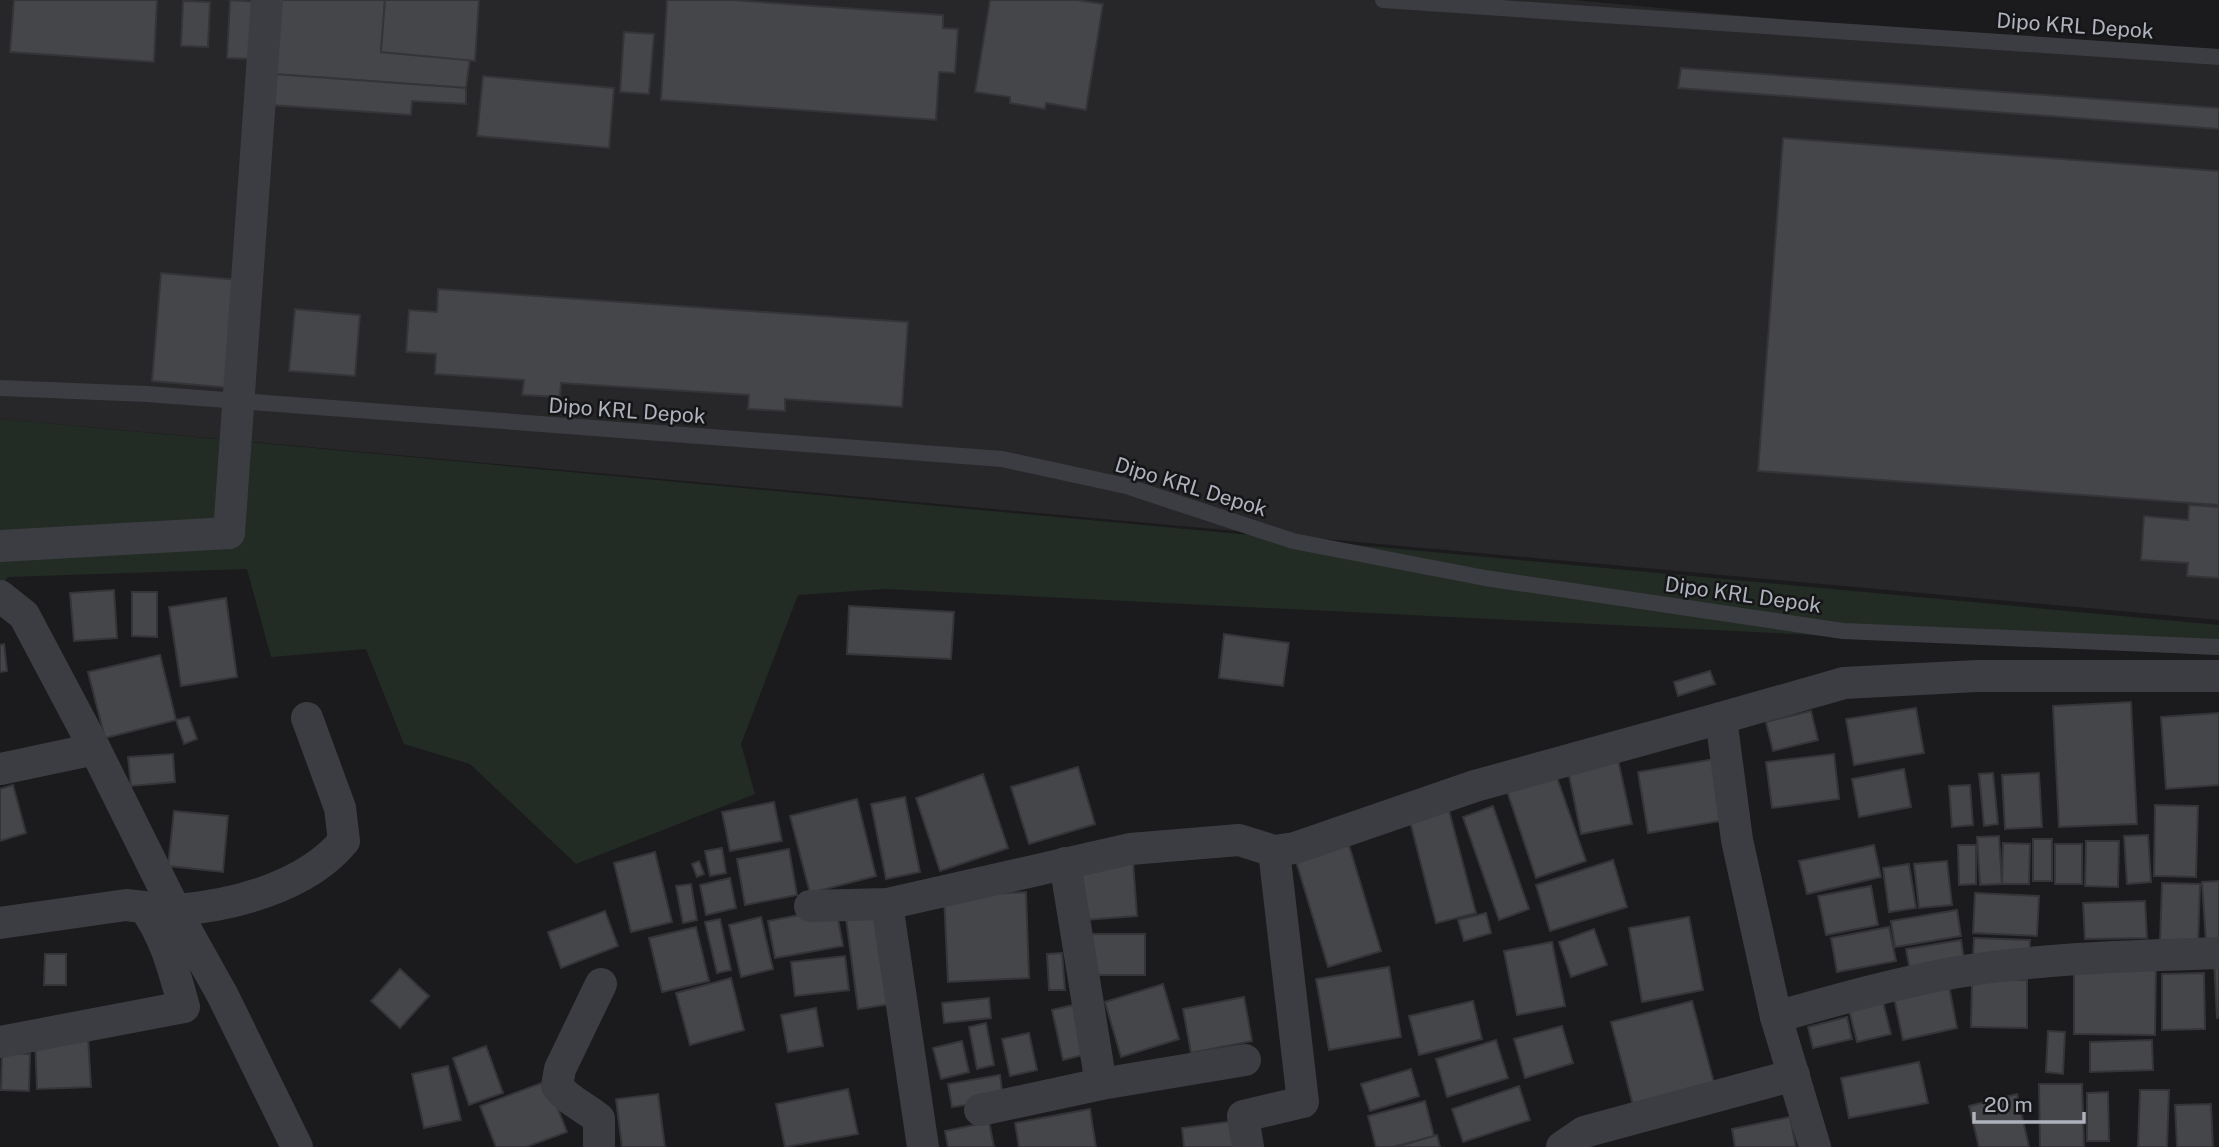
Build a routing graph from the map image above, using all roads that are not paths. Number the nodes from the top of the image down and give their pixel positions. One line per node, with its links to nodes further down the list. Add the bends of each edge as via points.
1 (267, 0): 5 (street, bridge, via 229,533)
2 (1383, 0): 3 (lane, Dipo KRL Depok)
3 (2219, 57)
4 (0, 388): 7 (lane, Dipo KRL Depok, via 146,394 1002,459 1126,486 1293,541 1485,578 1843,631)
5 (0, 546)
6 (0, 596): 11 (street, via 23,615)
7 (2219, 647)
8 (2219, 676): 10 (street, via 1977,676 1843,683)
9 (307, 718): 17 (street, via 340,808 344,841 290,880 254,897 220,907)
10 (1721, 719): 13 (street, via 1475,786 1320,841); 23 (street, via 1737,840)
11 (95, 749): 12 (street); 17 (street)
12 (0, 769)
13 (1273, 851): 14 (street, via 1239,840 1130,849); 32 (street, via 1303,1102 1243,1116)
14 (1065, 863): 15 (street); 27 (street)
15 (887, 904): 16 (street); 31 (street)
16 (810, 906)
17 (174, 910): 21 (street)
18 (0, 923): 22 (street, via 126,905 144,907 170,957)
19 (2219, 953): 23 (street, via 2067,959 1959,972 1871,990)
20 (601, 984): 30 (street, via 560,1069 557,1086 599,1119)
21 (222, 996): 22 (street); 29 (street)
22 (184, 1007): 24 (street)
23 (1776, 1017): 26 (street)
24 (0, 1042)
25 (1245, 1060): 27 (street)
26 (1794, 1075): 33 (street, via 1584,1132); 34 (street)
27 (1101, 1084): 28 (street)
28 (980, 1110)
29 (297, 1147)
30 (599, 1147)
31 (923, 1147)
32 (1248, 1147)
33 (1562, 1147)
34 (1815, 1147)

